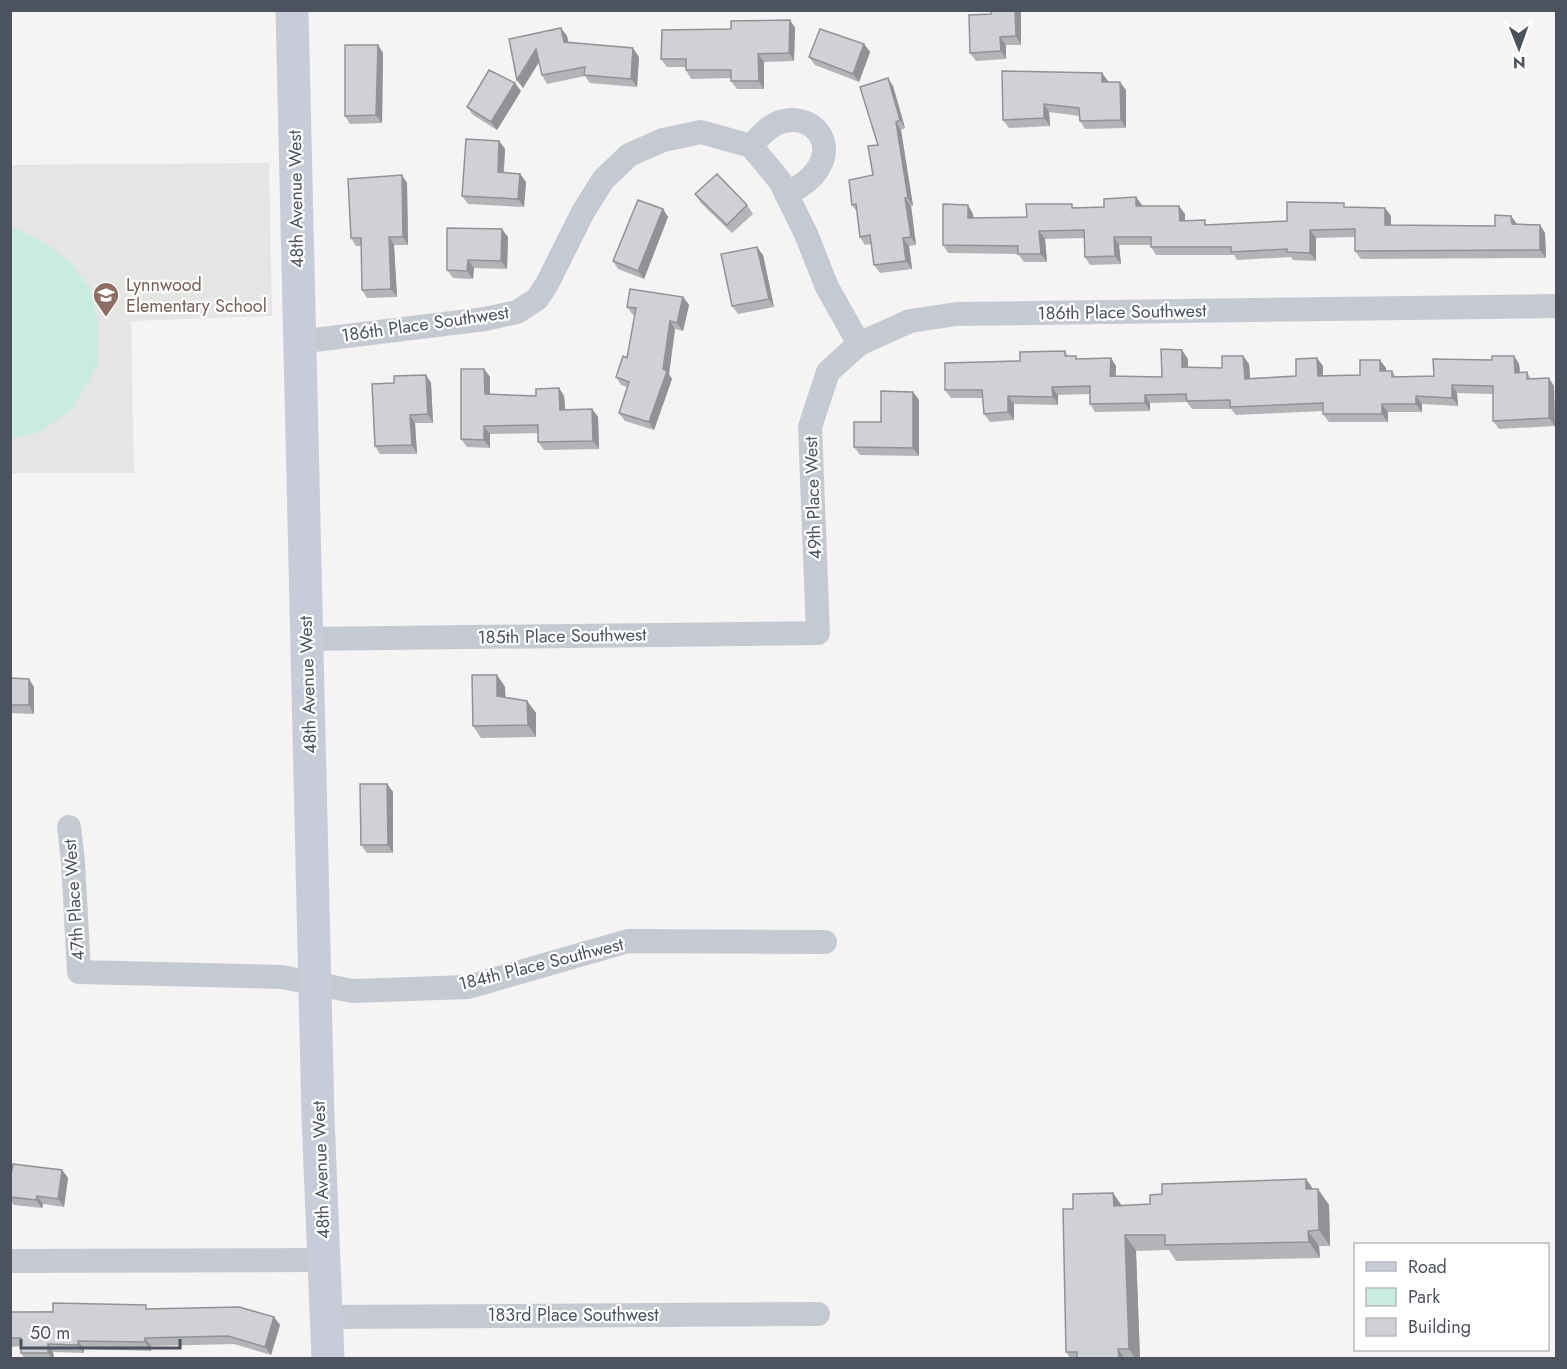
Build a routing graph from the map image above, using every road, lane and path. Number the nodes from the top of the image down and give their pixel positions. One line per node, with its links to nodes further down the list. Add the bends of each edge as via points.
1 (292, 10): 5 (street, 48th Avenue West)
2 (751, 146): 3 (street, via 780,181); 3 (street, via 766,130 783,121 800,120 815,128 824,140 819,168); 5 (street, 186th Place Southwest, via 701,132 663,140 629,155 603,180 547,284 537,298 517,312)
3 (786, 195): 6 (street, via 827,287)
4 (1557, 306): 6 (street, 186th Place Southwest, via 957,314 910,321)
5 (298, 342): 8 (street, 48th Avenue West)
6 (859, 344): 7 (street, 49th Place West, via 828,372 810,427)
7 (818, 633): 8 (street, 185th Place Southwest)
8 (306, 639): 12 (street, 48th Avenue West)
9 (69, 827): 11 (street, 47th Place West)
10 (825, 942): 12 (street, 184th Place Southwest, via 628,941 468,987 353,991)
11 (79, 972): 12 (street, 184th Place Southwest, via 282,977)
12 (317, 984): 13 (street, 48th Avenue West)
13 (325, 1260): 14 (street); 16 (street, 48th Avenue West)
14 (10, 1261)
15 (818, 1314): 16 (street, 183rd Place Southwest)
16 (327, 1317): 17 (street, 48th Avenue West)
17 (328, 1359)

